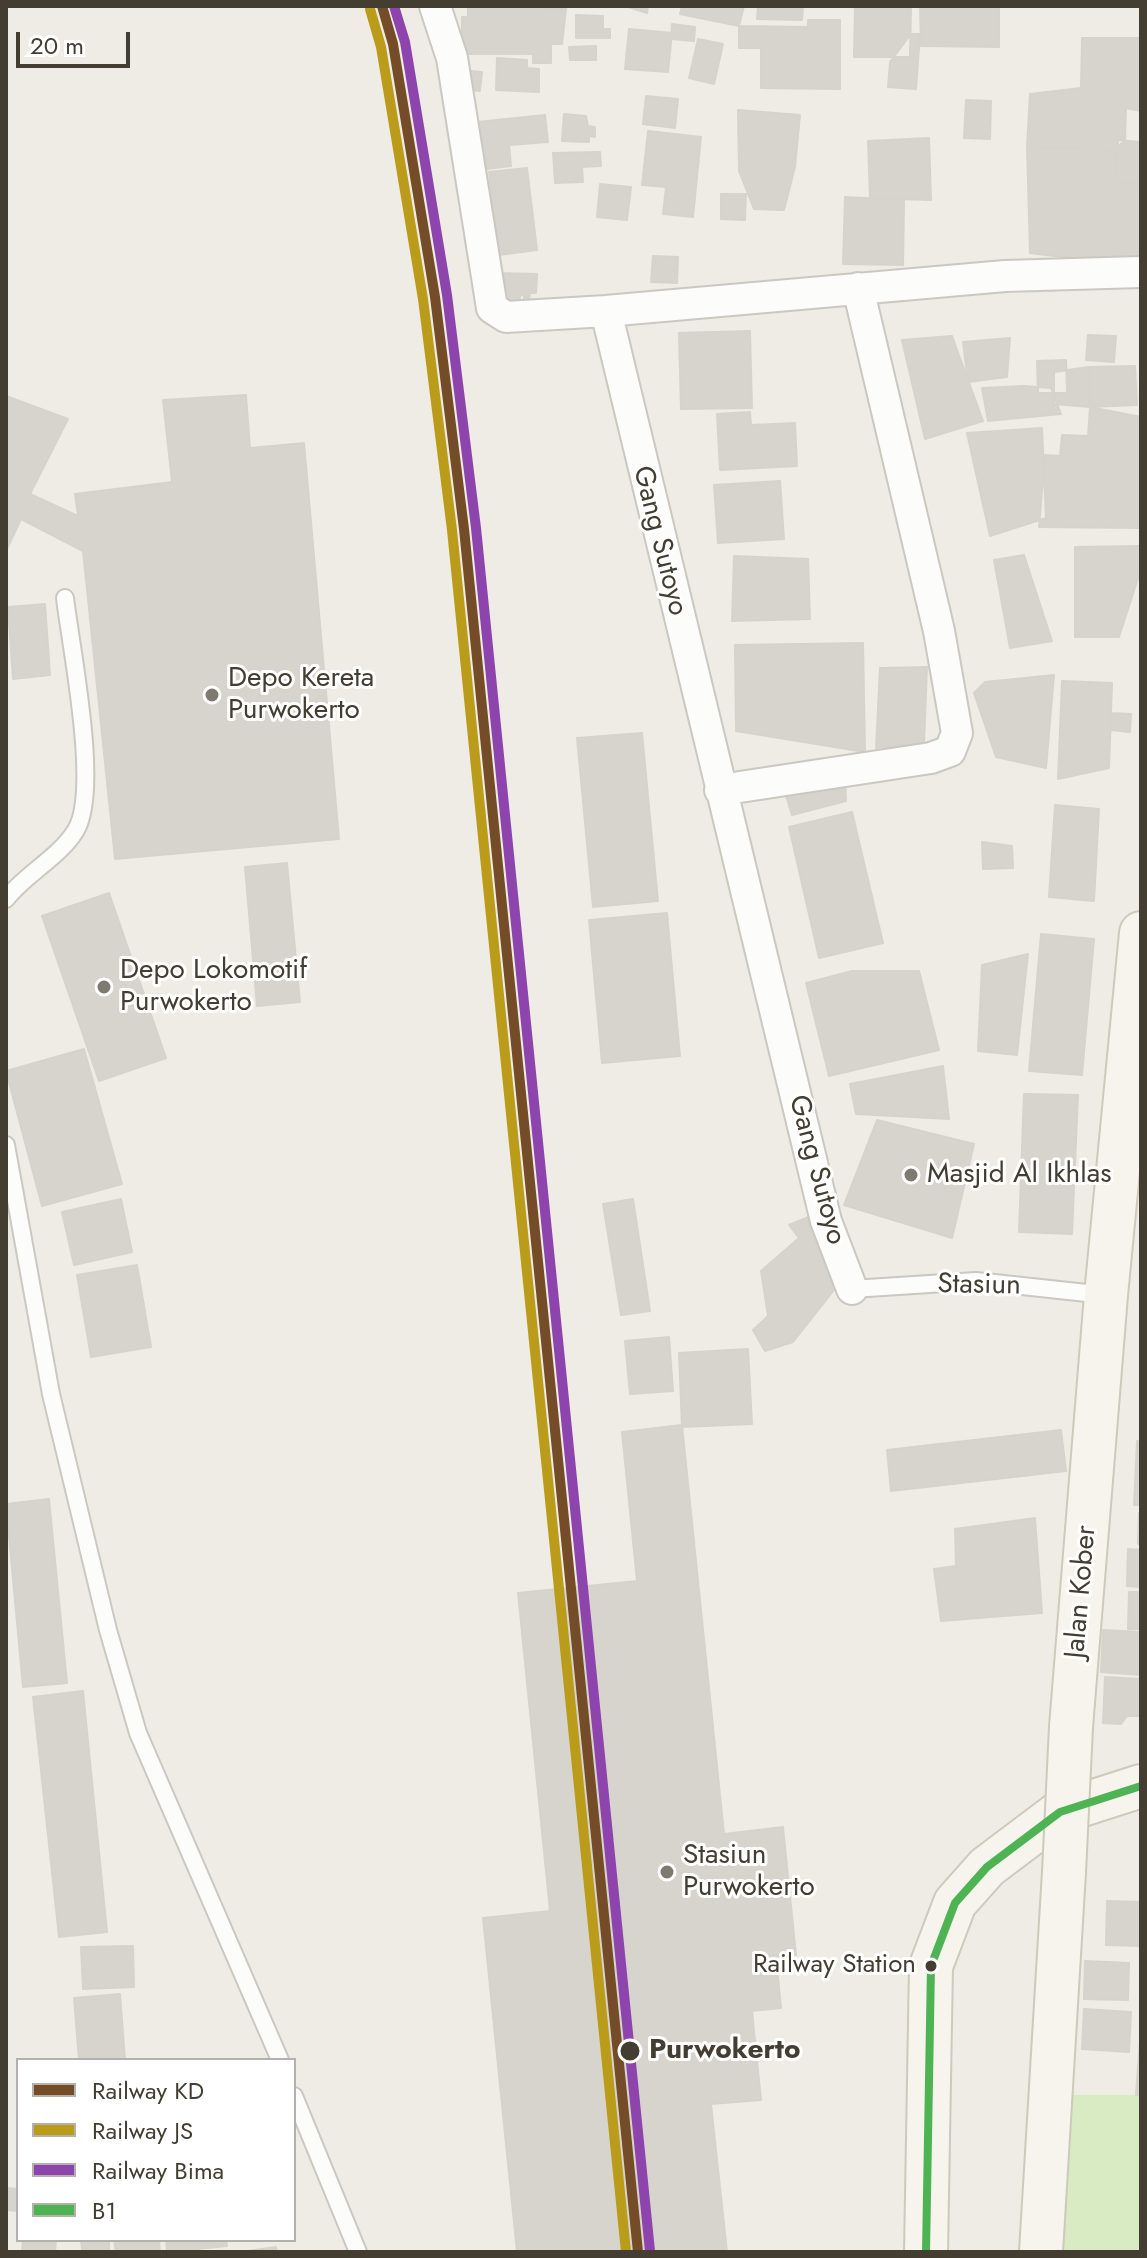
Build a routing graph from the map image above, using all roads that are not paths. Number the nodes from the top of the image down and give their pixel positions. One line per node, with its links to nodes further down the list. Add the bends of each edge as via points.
1 (435, 6): 4 (street, via 452,58 492,308 506,317)
2 (1141, 272): 3 (street)
3 (858, 288): 4 (street); 6 (street, via 939,631 957,733 950,751 931,758)
4 (606, 311): 6 (street, Gang Sutoyo)
5 (65, 598): 7 (lane, via 87,787 78,827)
6 (720, 790): 10 (street, Gang Sutoyo, via 826,1221)
7 (6, 899)
8 (1141, 933): 11 (street, Jalan Kober)
9 (6, 1145): 13 (lane, via 51,1394 138,1733)
10 (852, 1289): 11 (lane, Stasiun, via 976,1281)
11 (1106, 1295): 17 (street, Jalan Kober, bridge, via 1071,1727)
12 (1141, 1786): 16 (street, via 1060,1812 987,1867 955,1903 931,1966)
13 (279, 2058)
14 (296, 2101): 15 (lane)
15 (358, 2252)
16 (926, 2252)
17 (1041, 2252)

